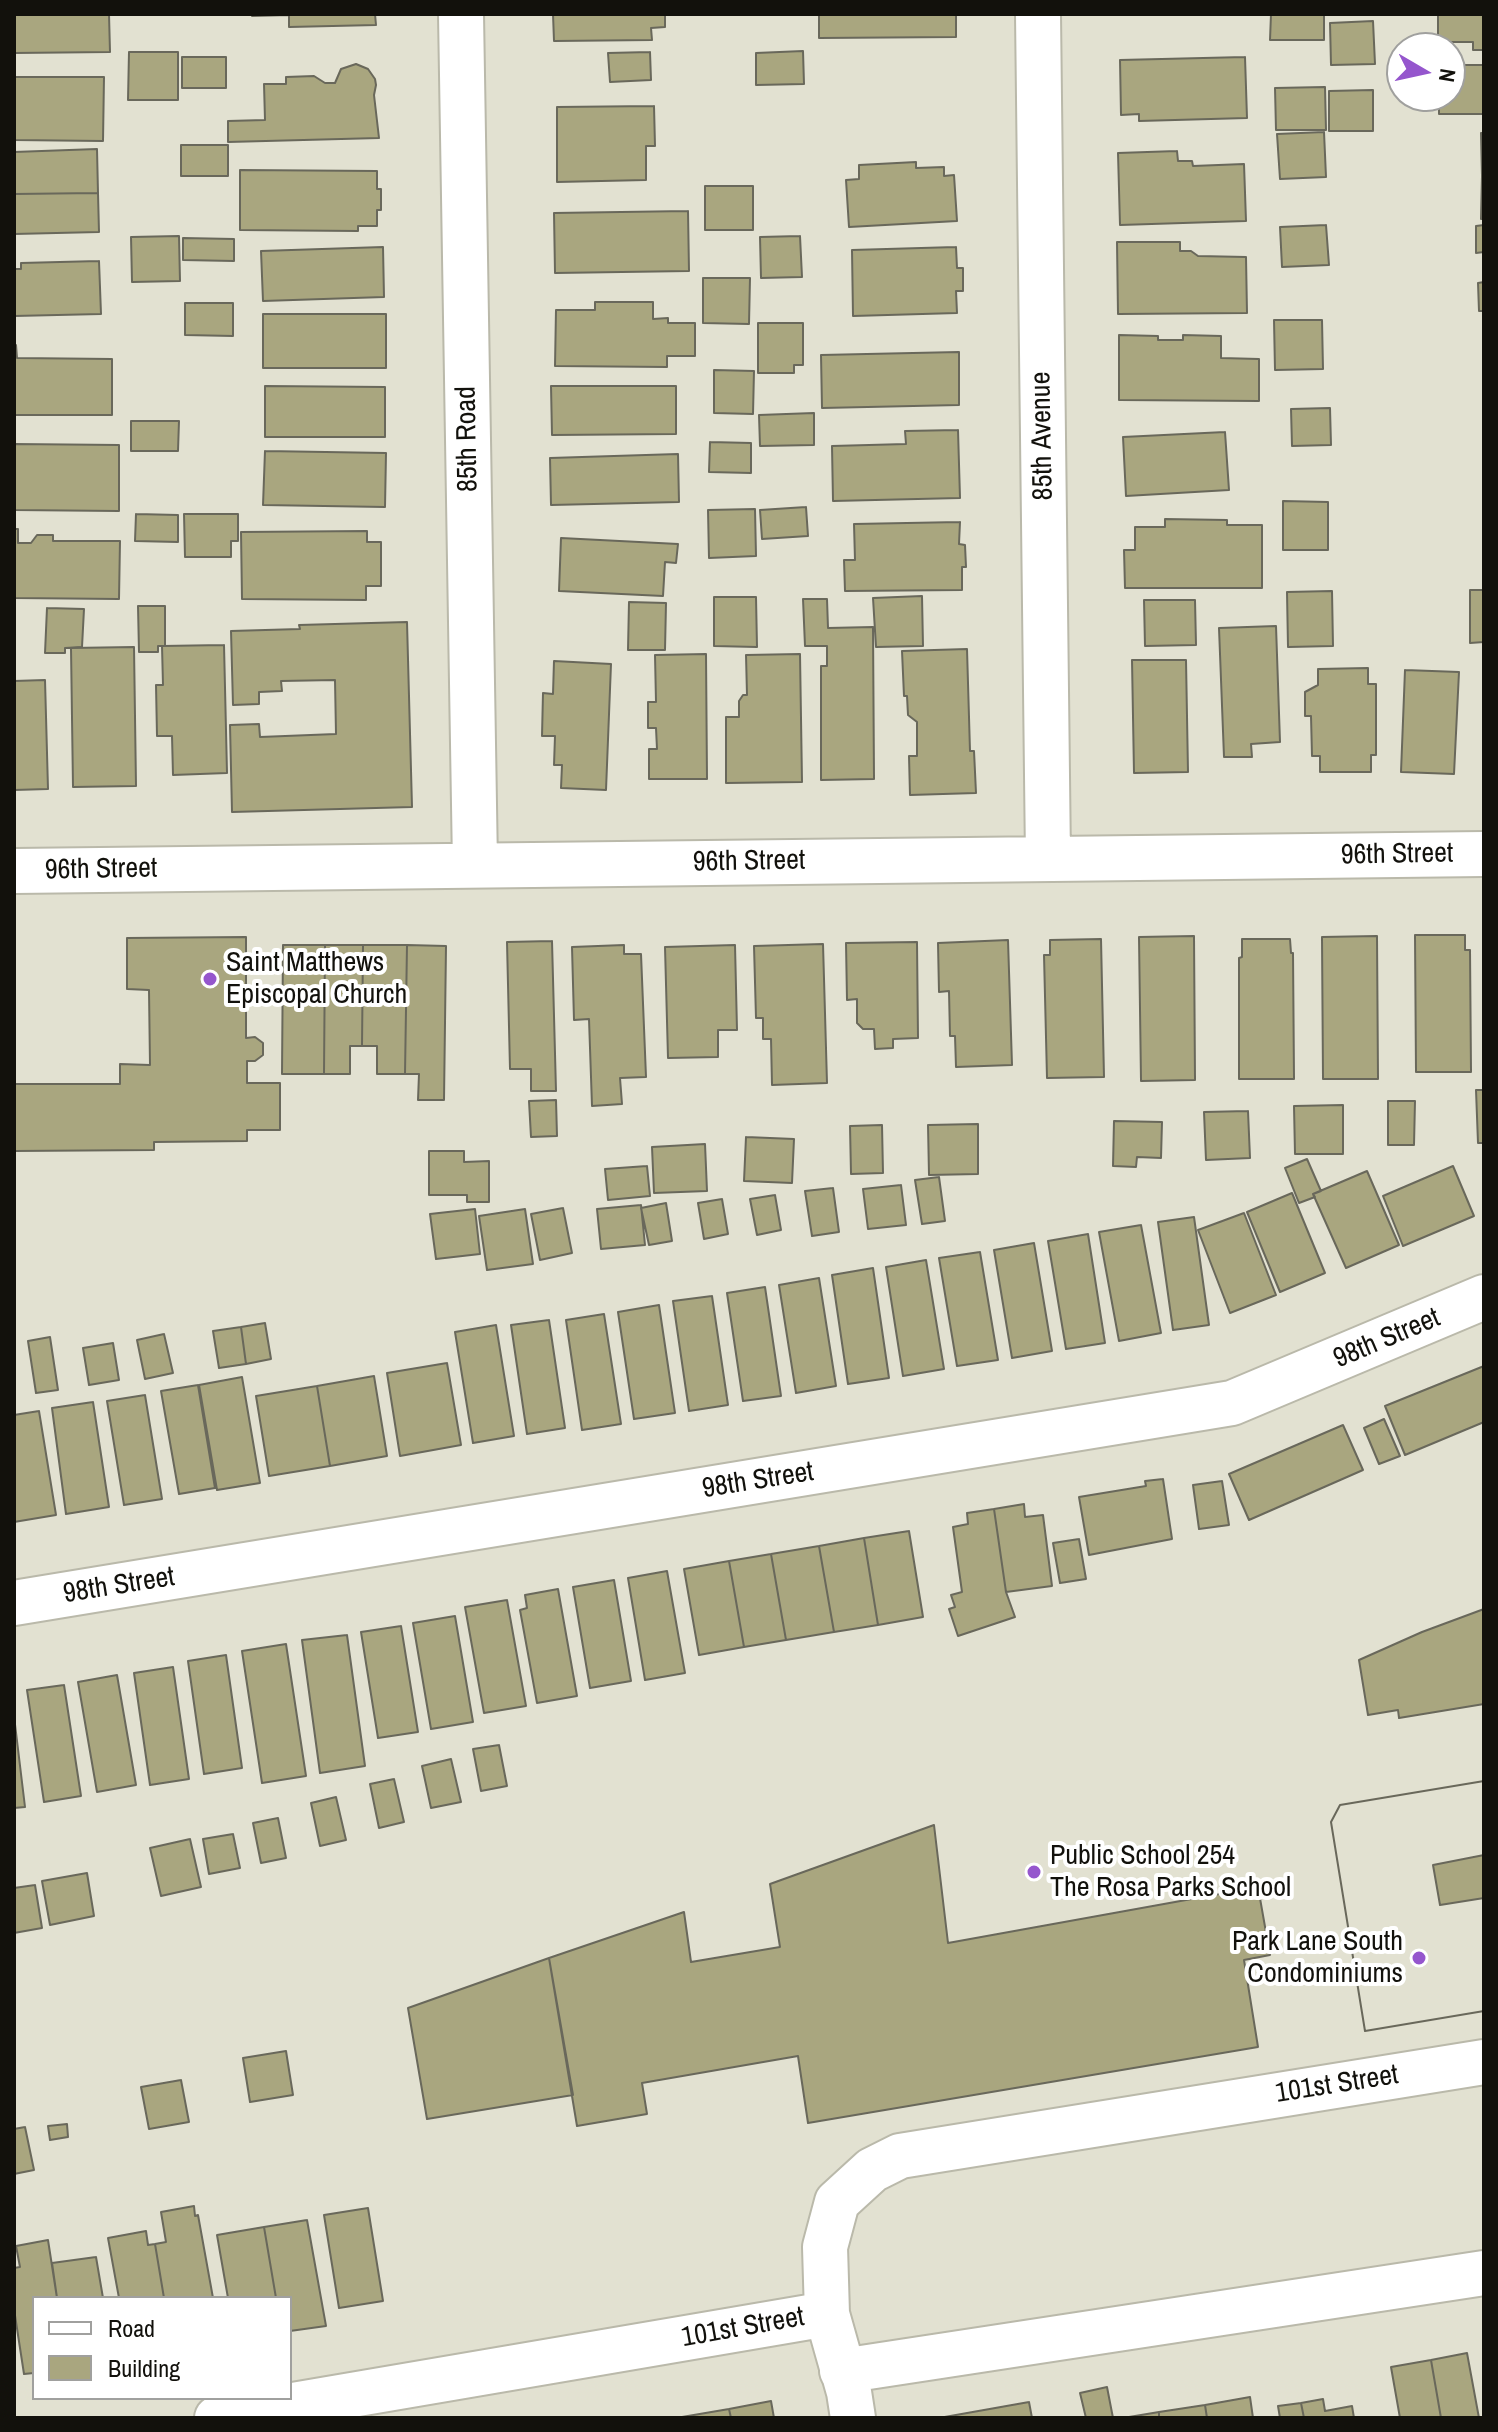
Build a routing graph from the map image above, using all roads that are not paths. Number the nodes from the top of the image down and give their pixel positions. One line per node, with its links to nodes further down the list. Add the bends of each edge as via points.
1 (461, 14): 5 (street, 85th Road)
2 (1038, 14): 4 (street, 85th Avenue)
3 (1484, 854): 4 (street, 96th Street)
4 (1048, 859): 5 (street, 96th Street)
5 (475, 865): 6 (street, 96th Street)
6 (14, 871)
7 (1484, 1297): 8 (street, 98th Street, via 1232,1403)
8 (14, 1603)
9 (1484, 2062): 11 (street, 101st Street, via 900,2156 872,2170 837,2202 825,2247)
10 (1484, 2273): 12 (street)
11 (827, 2314): 12 (street); 13 (street, 101st Street)
12 (842, 2371): 14 (street)
13 (217, 2418)
14 (853, 2418)

